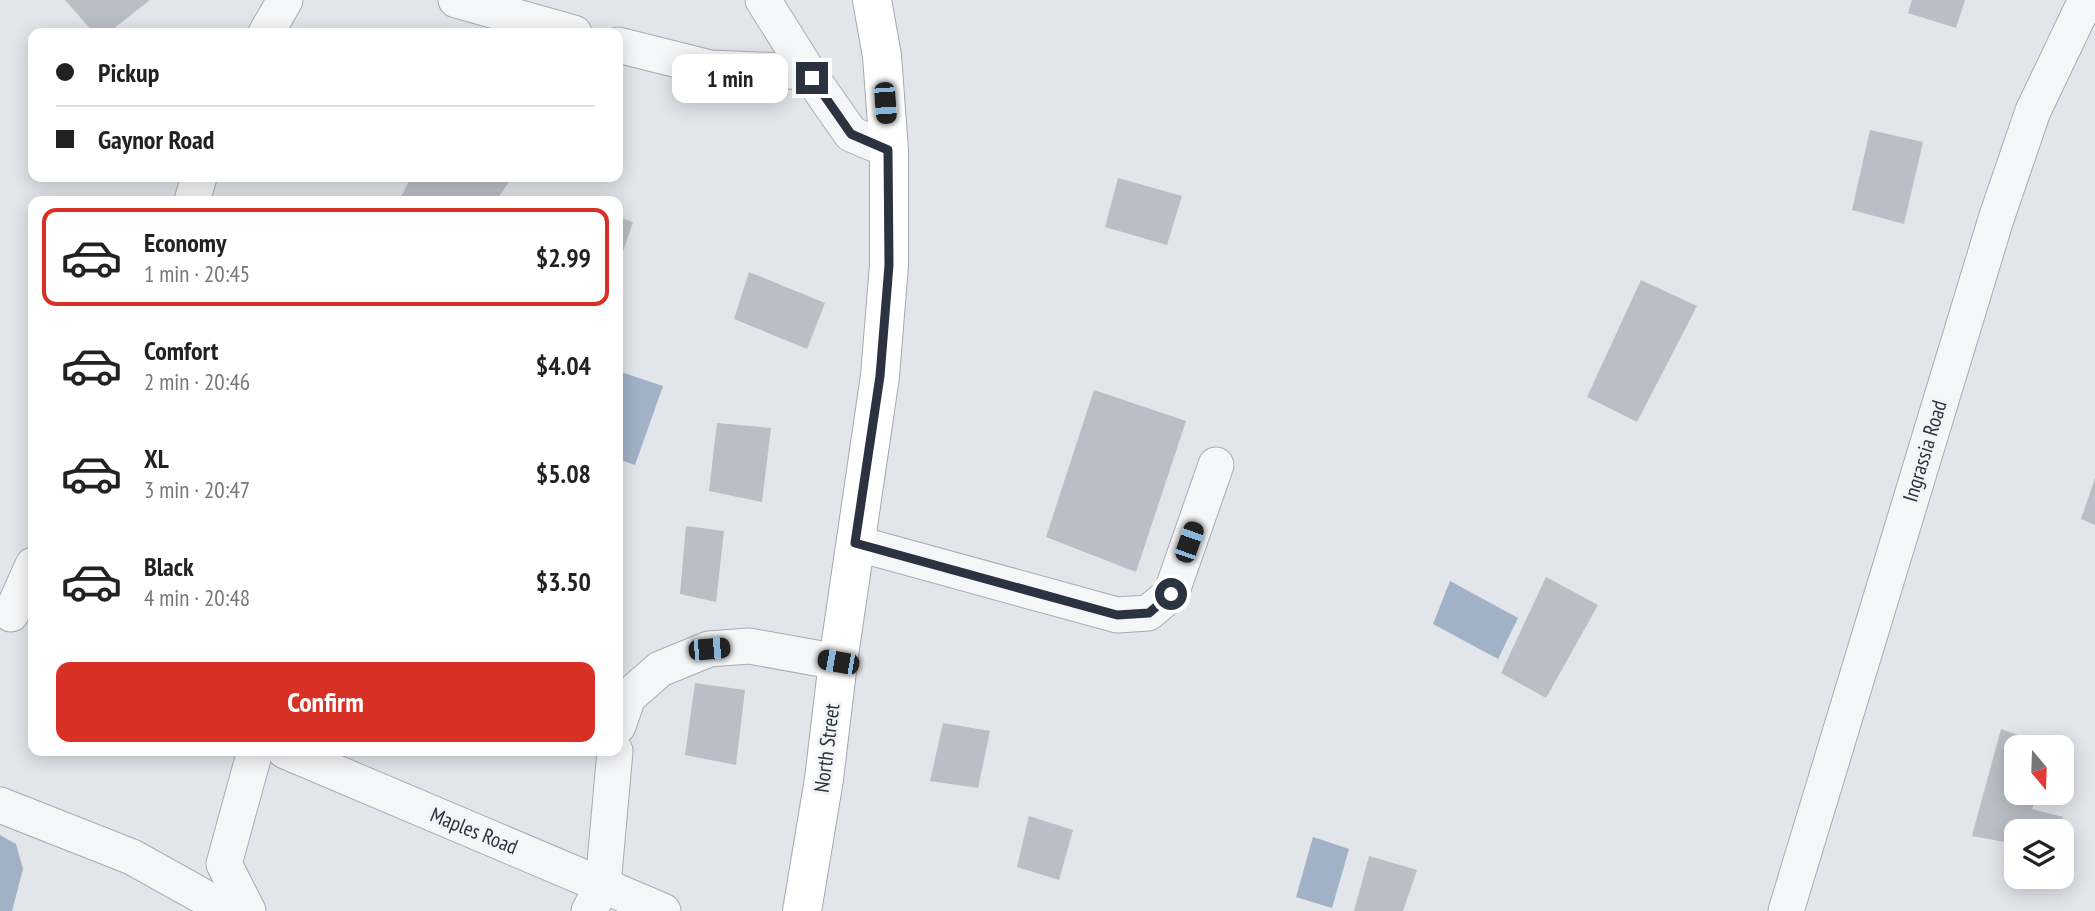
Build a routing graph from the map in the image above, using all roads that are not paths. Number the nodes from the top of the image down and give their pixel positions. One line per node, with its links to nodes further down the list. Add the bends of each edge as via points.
1 (285, 0): 6 (street)
2 (456, 0): 7 (street)
3 (763, 0): 9 (street)
4 (872, 0): 10 (main road, North Street, via 882,56)
5 (2086, 0): 26 (street, Ingrassia Road, via 2032,111 1996,219)
6 (269, 28)
7 (556, 28)
8 (623, 46): 9 (street, via 710,68)
9 (808, 72): 10 (street, via 851,134)
10 (888, 150): 12 (main road, North Street, via 889,265 880,376)
11 (1216, 465): 12 (street, via 1171,594 1149,613 1117,615)
12 (855, 543): 15 (main road, North Street)
13 (28, 579): 14 (street)
14 (15, 617)
15 (838, 662): 16 (street, via 749,646 709,649 660,669 628,697); 25 (main road, North Street)
16 (623, 712)
17 (254, 756): 23 (street, via 224,864)
18 (296, 756): 21 (street, Maples Road)
19 (614, 756): 21 (street)
20 (0, 806): 22 (street, via 132,857)
21 (596, 898): 24 (street, Maples Road)
22 (229, 911)
23 (248, 911)
24 (663, 911)
25 (802, 911)
26 (1786, 911)

